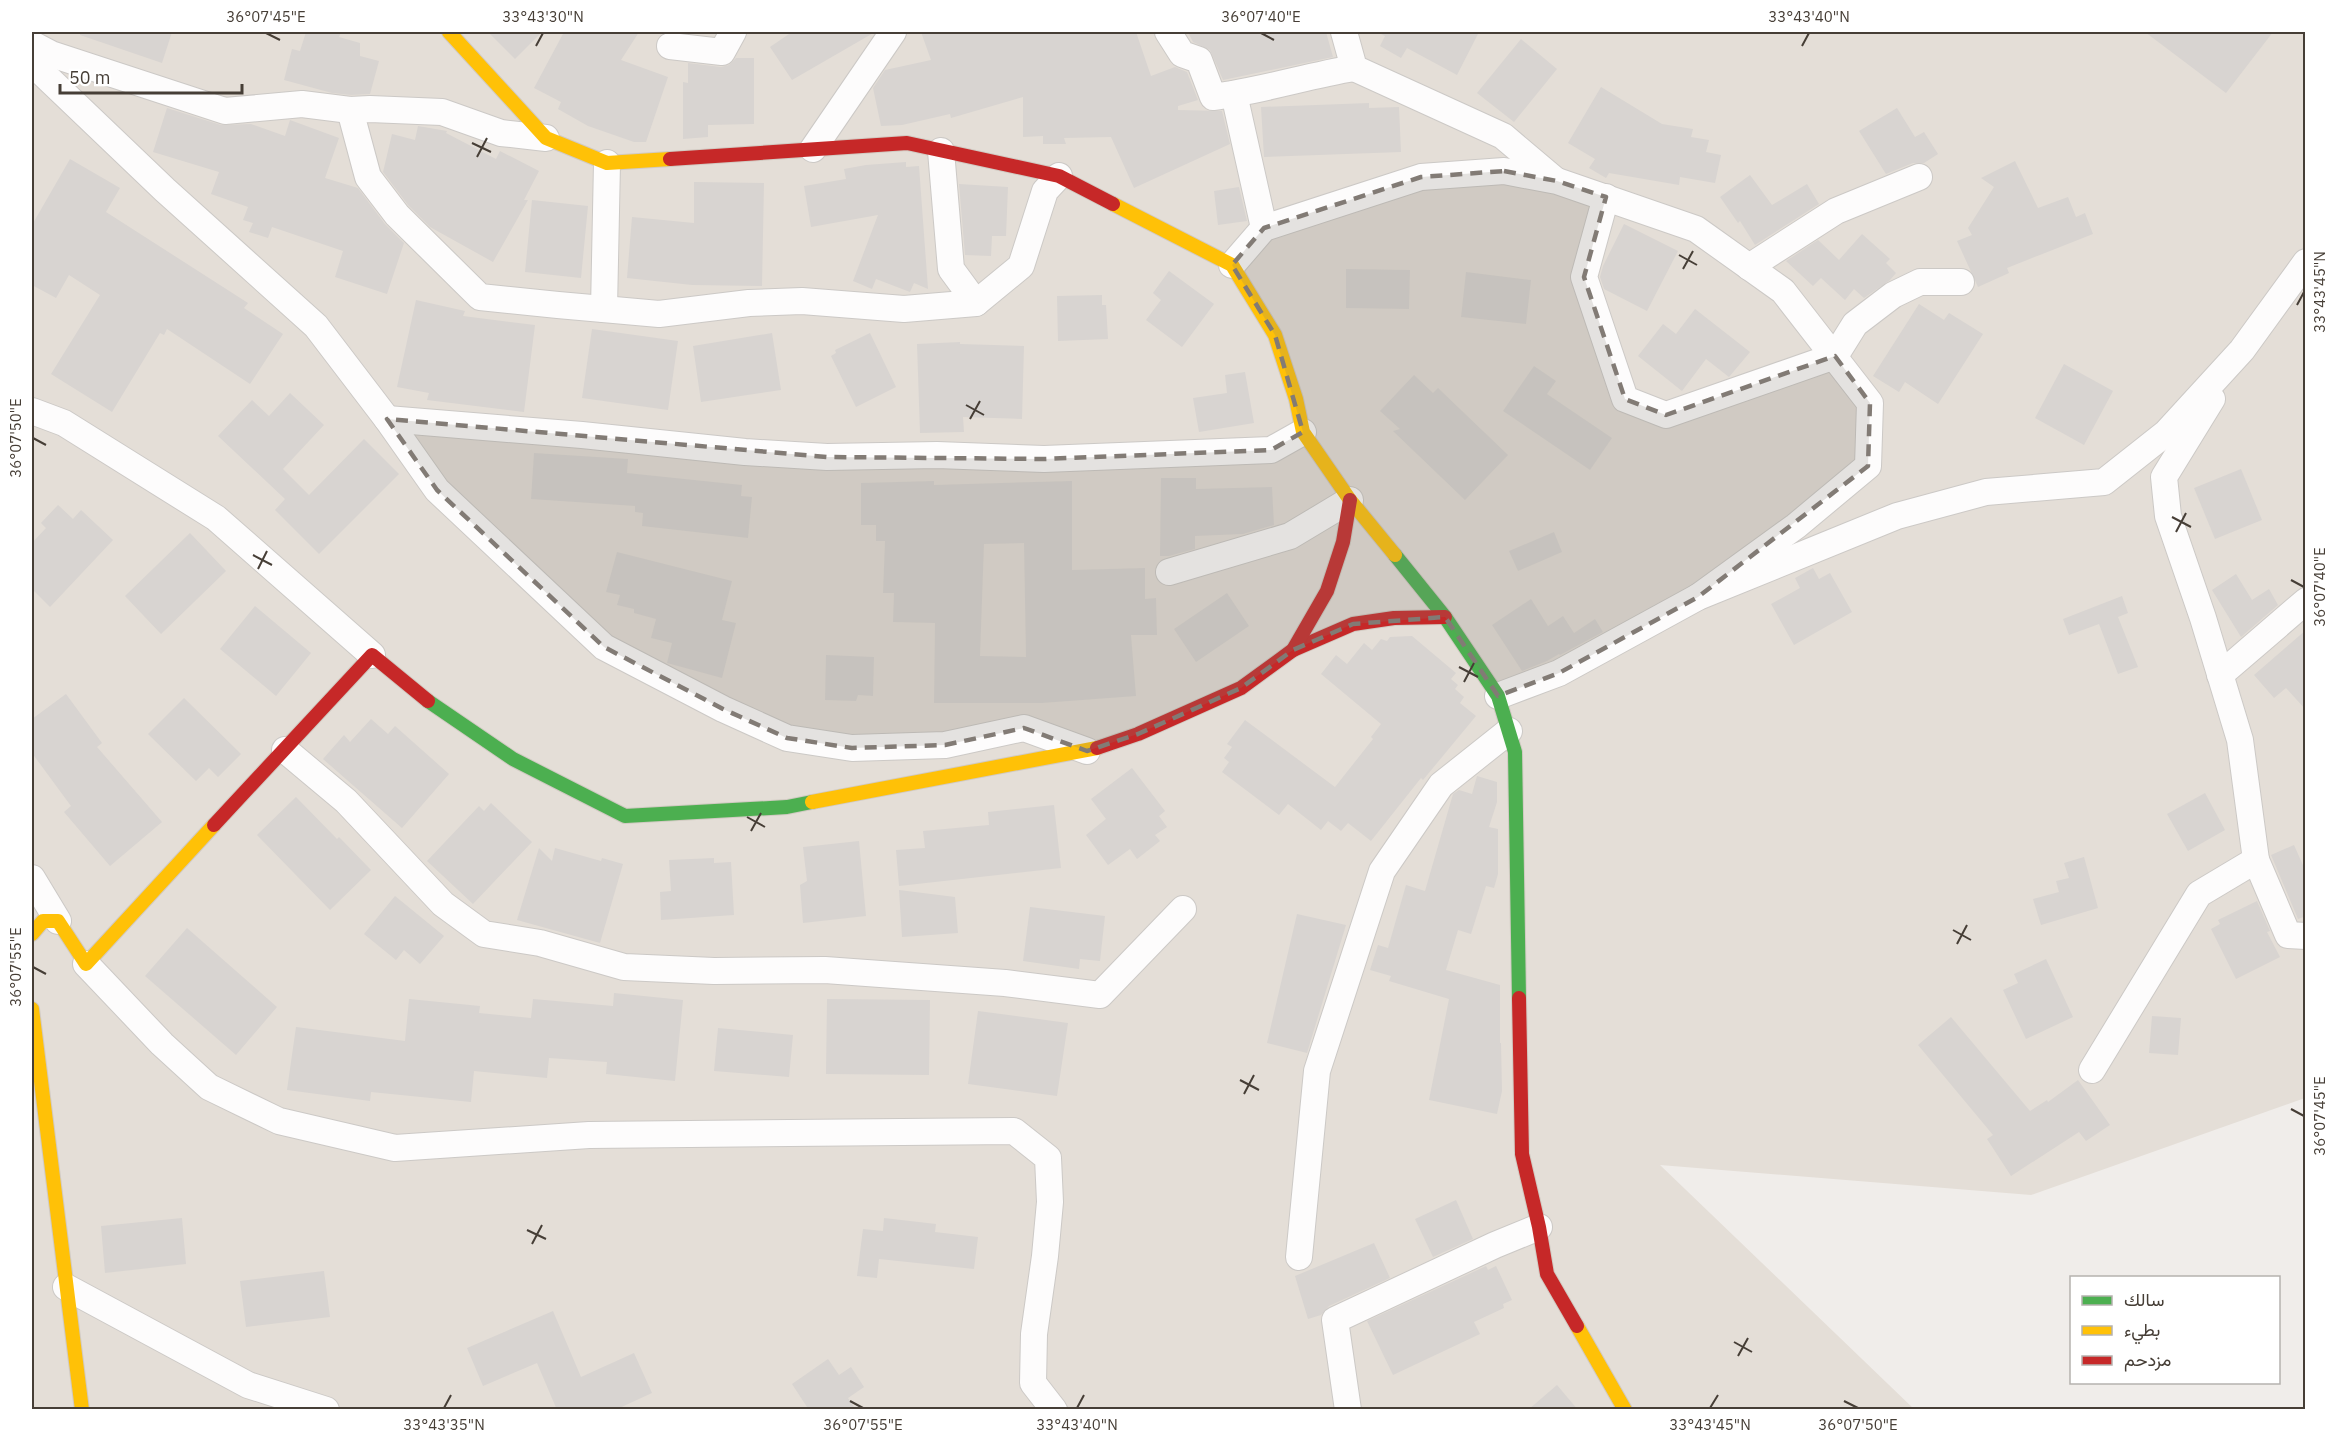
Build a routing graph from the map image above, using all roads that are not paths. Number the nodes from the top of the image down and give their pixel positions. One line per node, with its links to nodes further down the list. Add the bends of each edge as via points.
1 (449, 32): 12 (street)
2 (733, 32): 7 (street, via 722,52)
3 (893, 32): 13 (street)
4 (1168, 32): 10 (street, via 1182,54 1199,60 1213,97)
5 (1344, 32): 9 (street)
6 (32, 44): 11 (street, via 51,54 225,111 302,104)
7 (670, 46)
8 (32, 63): 30 (street, via 316,326)
9 (1354, 68): 10 (street); 18 (street, via 1503,136)
10 (1234, 94): 20 (street)
11 (350, 111): 12 (street, via 442,112 501,133); 26 (street, via 369,177 397,215 480,297)
12 (546, 138): 15 (street)
13 (813, 149): 14 (street, via 907,143); 15 (street)
14 (941, 151): 16 (street); 25 (street, via 951,269)
15 (607, 163): 26 (street)
16 (1059, 176): 22 (street); 25 (street, via 1045,192 1021,266)
17 (1918, 177): 23 (street, via 1836,211)
18 (1557, 181): 19 (street); 20 (street, via 1504,171 1421,177)
19 (1606, 197): 23 (street, via 1696,229); 28 (street, via 1584,277 1625,399 1666,416)
20 (1264, 228): 22 (street)
21 (2306, 262): 27 (street)
22 (1232, 265): 31 (street, via 1275,335)
23 (1749, 267): 28 (street, via 1783,291)
24 (1961, 282): 28 (street, via 1920,282 1893,295 1855,324)
25 (976, 303): 26 (street, via 904,309 802,301 659,314)
26 (604, 309)
27 (2242, 350): 34 (street, via 2166,433 2104,482 1986,492 1898,516); 39 (street, via 2164,477 2168,516)
28 (1835, 356): 34 (street, via 1870,403 1868,466 1796,526)
29 (32, 411): 38 (street, via 64,423 216,518)
30 (387, 418): 31 (street, via 827,457 937,455 1044,459 1271,450); 43 (street, via 436,490 604,647 723,709 787,738 852,748 945,745 1024,728)
31 (1303, 432): 32 (street)
32 (1350, 500): 33 (street, via 1290,536); 36 (street); 37 (street, via 1343,542 1327,591)
33 (1169, 573)
34 (1698, 597): 40 (street, via 1559,673)
35 (2306, 601): 39 (street)
36 (1445, 617): 37 (street, via 1353,624); 40 (street)
37 (1293, 650): 43 (street, via 1241,688 1138,734)
38 (372, 656): 42 (street); 43 (street, via 413,690 513,759 625,816 787,807)
39 (2220, 675): 44 (street, via 2240,740)
40 (1498, 696): 41 (street)
41 (1509, 731): 53 (street, via 1515,752 1522,1154); 54 (street, via 1441,785 1382,871 1317,1071)
42 (285, 750): 46 (street, via 346,801 443,904 484,934 540,943 624,967 825,970 1005,983 1100,995); 50 (street)
43 (1087, 751)
44 (2256, 860): 49 (street, via 2288,935); 52 (street, via 2199,894)
45 (32, 878): 47 (street)
46 (1183, 909)
47 (58, 921): 48 (street, via 43,921); 50 (street)
48 (32, 934)
49 (2306, 936)
50 (86, 964): 58 (street, via 209,1087 279,1121 395,1148 589,1135 1014,1131 1048,1158 1050,1202 1034,1334 1033,1383)
51 (32, 1009): 55 (street)
52 (2092, 1070)
53 (1539, 1227): 59 (street, via 1335,1320); 60 (street, via 1546,1274)
54 (1299, 1257)
55 (66, 1287): 56 (street); 57 (street, via 248,1385)
56 (82, 1410)
57 (326, 1410)
58 (1054, 1410)
59 (1348, 1410)
60 (1625, 1410)

